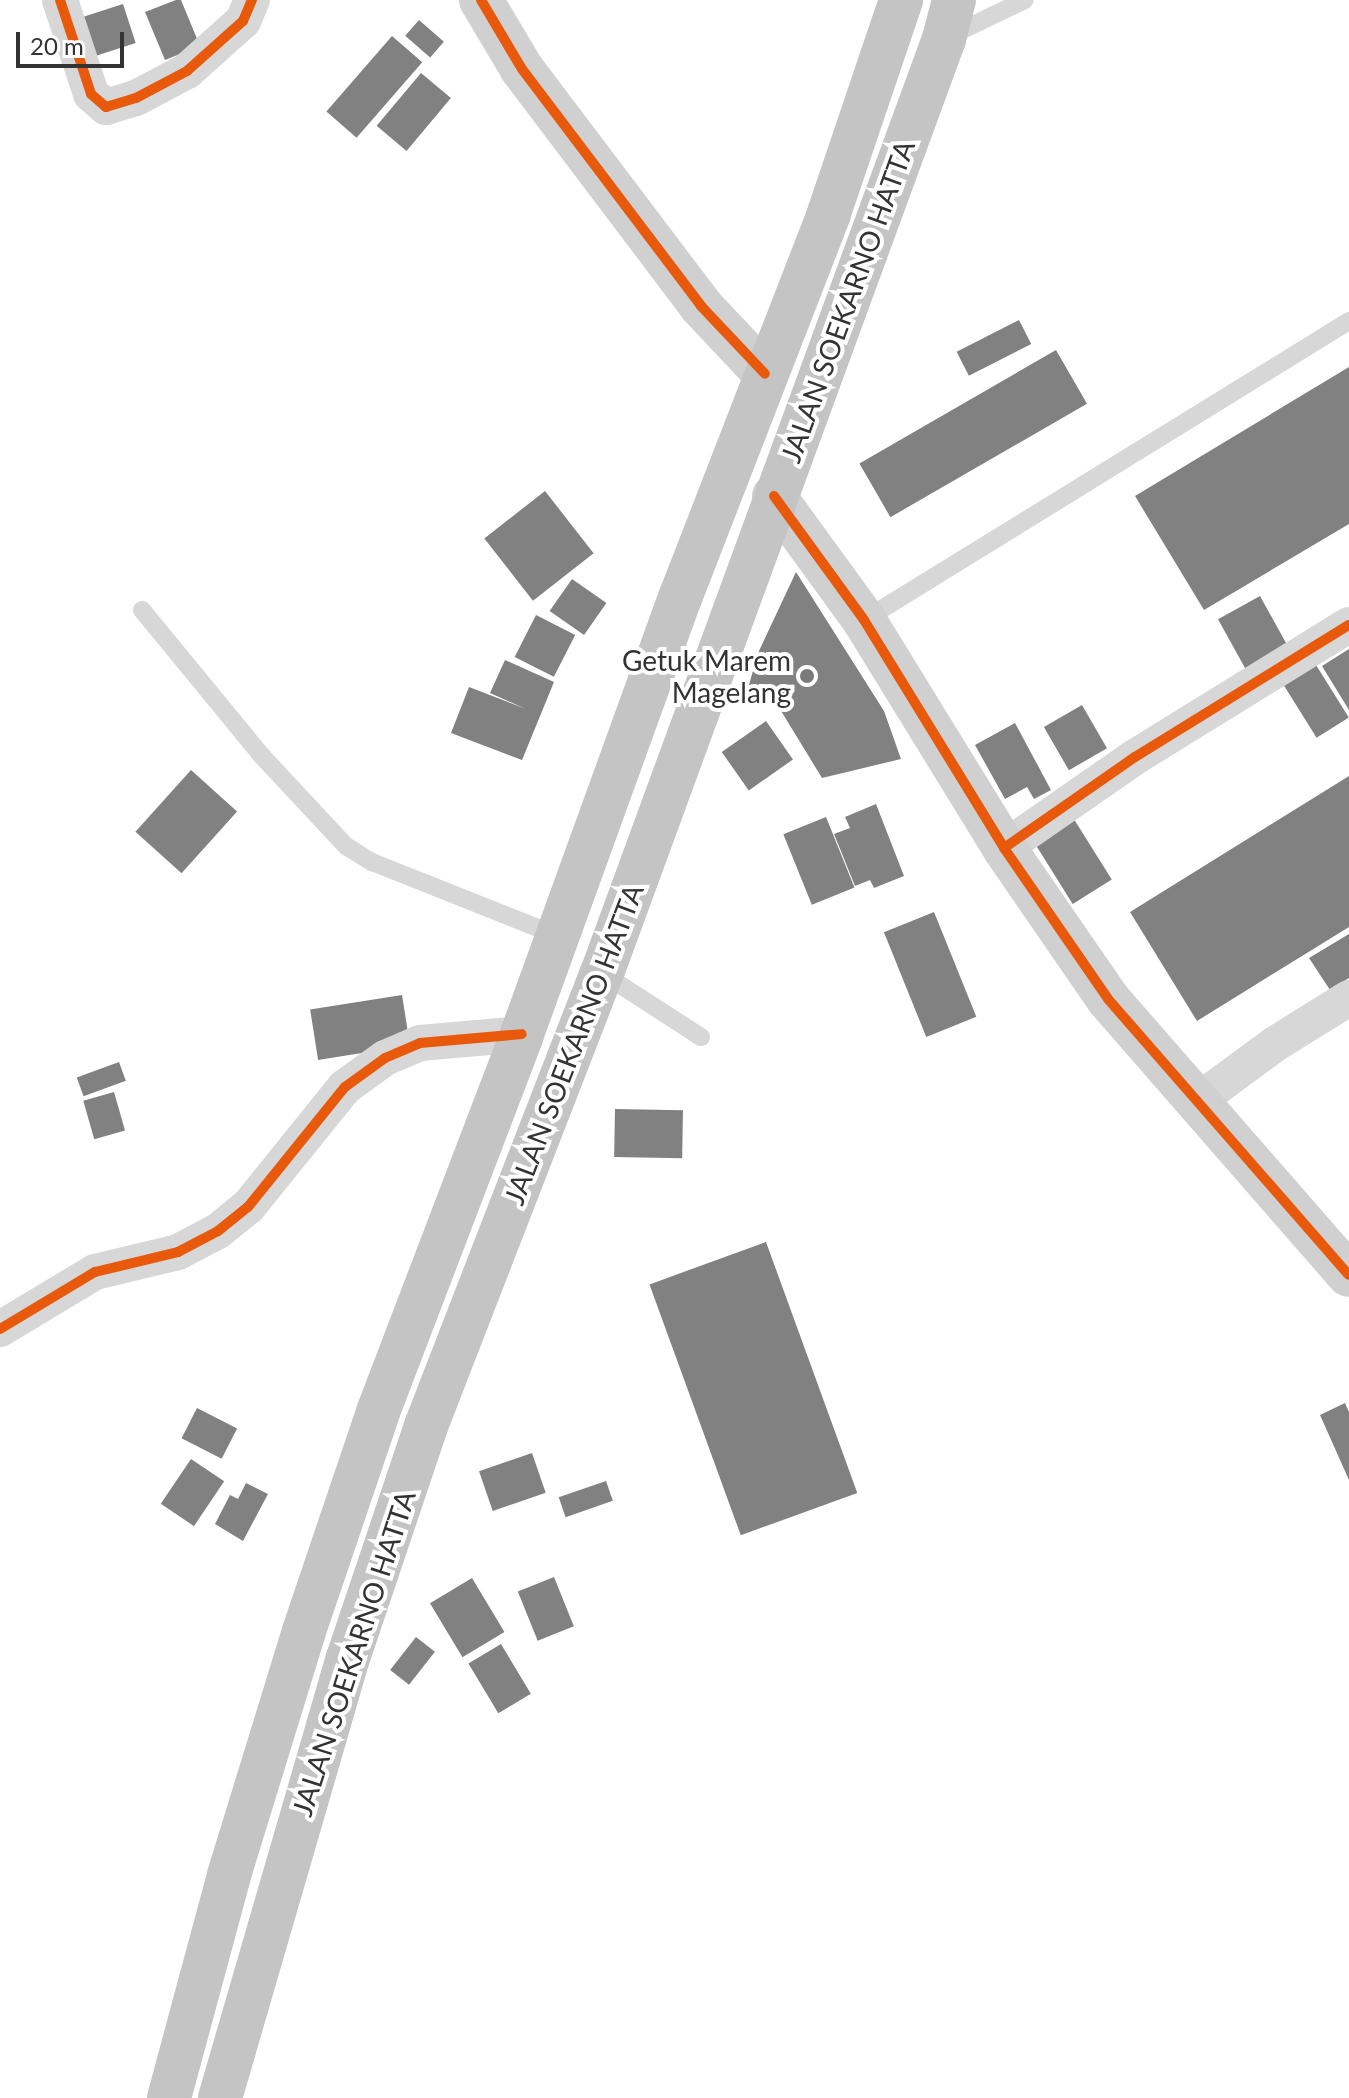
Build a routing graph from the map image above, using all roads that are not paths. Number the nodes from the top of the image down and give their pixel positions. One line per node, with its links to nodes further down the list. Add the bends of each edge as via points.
1 (60, 0): 2 (street, via 91,94 106,107 187,71 243,21)
2 (252, 0)
3 (481, 0): 8 (street, via 522,69 701,306)
4 (901, 0): 8 (highway, JALAN SOEKARNO HATTA, via 829,213)
5 (1025, 0): 6 (lane)
6 (949, 20): 9 (highway, JALAN SOEKARNO HATTA)
7 (1349, 321): 11 (lane)
8 (765, 374): 14 (highway, JALAN SOEKARNO HATTA)
9 (774, 496): 11 (street); 15 (highway, JALAN SOEKARNO HATTA)
10 (142, 610): 14 (lane, via 261,755 346,846 372,862)
11 (864, 620): 13 (street)
12 (1349, 625): 13 (street, via 1135,757)
13 (1004, 848): 19 (street, via 1108,999)
14 (558, 936): 17 (highway, JALAN SOEKARNO HATTA)
15 (602, 973): 18 (lane); 23 (highway, JALAN SOEKARNO HATTA, via 426,1426 343,1673)
16 (1349, 998): 19 (street)
17 (522, 1034): 21 (street, via 420,1043 385,1058 345,1087 248,1207 218,1231 178,1252 95,1272); 22 (highway, JALAN SOEKARNO HATTA, via 383,1398 309,1616 229,1875)
18 (701, 1037)
19 (1199, 1100): 20 (street)
20 (1349, 1275)
21 (0, 1329)
22 (169, 2098)
23 (220, 2098)

